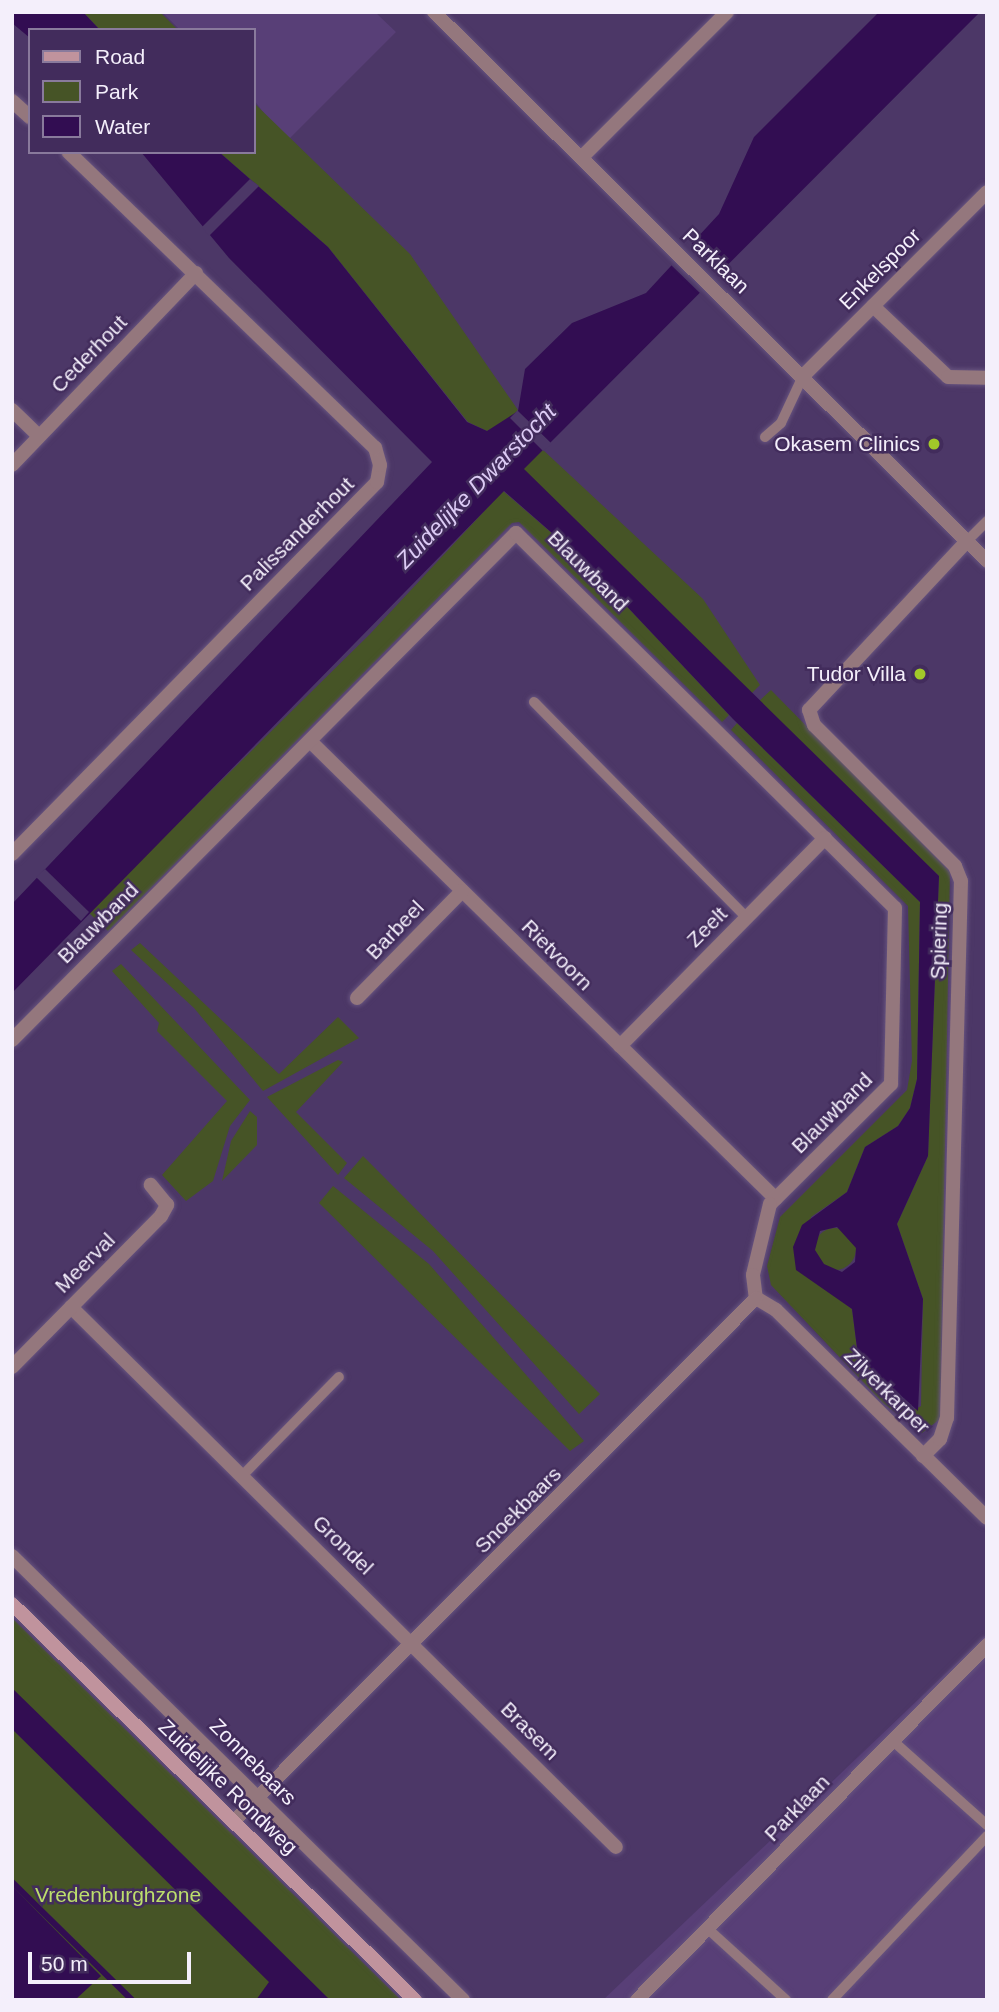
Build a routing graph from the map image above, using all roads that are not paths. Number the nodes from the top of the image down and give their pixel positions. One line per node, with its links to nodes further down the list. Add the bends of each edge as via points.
1 (434, 12): 6 (street, Parklaan)
2 (727, 12): 6 (street)
3 (12, 101): 4 (street)
4 (28, 115)
5 (70, 154): 8 (street, Palissanderhout)
6 (582, 157): 10 (street, Parklaan)
7 (987, 192): 9 (street, Enkelspoor)
8 (197, 272): 13 (street, Cederhout); 22 (street, Palissanderhout, via 375,448 377,482)
9 (873, 306): 10 (street, Enkelspoor); 11 (street, via 948,377)
10 (803, 376): 14 (lane, via 781,423); 17 (street, Parklaan)
11 (987, 378)
12 (12, 410): 13 (street)
13 (39, 436): 15 (street, Cederhout)
14 (765, 437)
15 (12, 465)
16 (987, 522): 17 (lane)
17 (967, 541): 18 (street, Parklaan); 34 (street, Spiering, via 809,710 814,725 955,866 961,881 947,1419 940,1439)
18 (987, 561)
19 (534, 702): 24 (lane)
20 (310, 741): 21 (street, Blauwband, via 516,533); 23 (street, Rietvoorn); 26 (street, Blauwband)
21 (825, 838): 24 (street, Zeelt); 29 (street, Blauwband, via 895,908 894,1072 883,1093)
22 (12, 854)
23 (462, 891): 25 (street, Barbeel); 27 (street, Rietvoorn)
24 (747, 918): 27 (street, Zeelt)
25 (357, 998)
26 (12, 1040)
27 (620, 1046): 29 (street, Rietvoorn)
28 (151, 1185): 31 (street, Meerval, via 167,1205 161,1216)
29 (776, 1199): 30 (street, via 765,1218 753,1275)
30 (756, 1298): 34 (street, Zilverkarper, via 776,1310); 39 (street, Snoekbaars)
31 (71, 1307): 32 (street, Meerval); 35 (street, Grondel)
32 (12, 1367)
33 (339, 1377): 35 (lane)
34 (923, 1456): 36 (street, Zilverkarper)
35 (243, 1475): 39 (street, Grondel)
36 (987, 1518)
37 (12, 1556): 42 (street, Zonnebaars)
38 (12, 1604): 43 (main road, Zuidelijke Rondweg)
39 (414, 1645): 42 (street, Snoekbaars); 46 (street, Brasem)
40 (987, 1645): 41 (street, Parklaan)
41 (893, 1741): 44 (lane); 47 (street, Parklaan)
42 (259, 1797): 43 (street, Snoekbaars); 49 (street, Zonnebaars)
43 (233, 1822): 48 (main road, Zuidelijke Rondweg)
44 (987, 1825)
45 (987, 1836): 52 (lane)
46 (616, 1847)
47 (709, 1929): 50 (street, Parklaan); 51 (lane)
48 (415, 2000)
49 (463, 2000)
50 (637, 2000)
51 (786, 2000)
52 (832, 2000)

